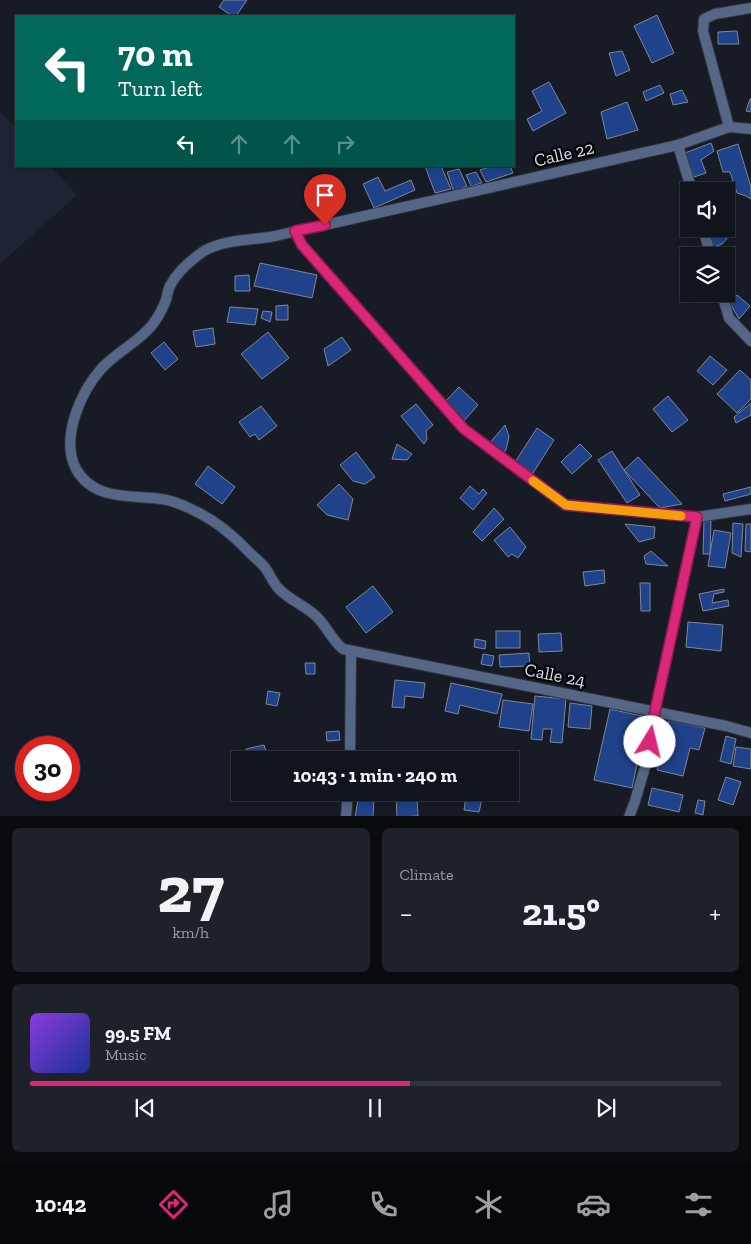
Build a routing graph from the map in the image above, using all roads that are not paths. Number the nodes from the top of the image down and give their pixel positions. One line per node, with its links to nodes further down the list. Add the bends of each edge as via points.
1 (751, 8): 2 (street, via 704,19 704,31)
2 (729, 127): 3 (street, Calle 22); 4 (street, Calle 22)
3 (751, 129)
4 (678, 145): 5 (street); 6 (street, Calle 22)
5 (689, 182)
6 (295, 231): 10 (street, via 302,245 464,429 566,505); 11 (street, Calle 22, via 219,244 205,250 184,267 169,287 154,322 140,338 102,368 91,382 75,417 70,447 76,469 98,490 118,496 162,499 192,509 219,524 266,568 277,587 316,616 336,644)
7 (724, 302): 8 (street, via 729,318)
8 (751, 341)
9 (751, 509): 10 (street)
10 (697, 517): 12 (street)
11 (351, 652): 12 (street, Calle 24); 14 (street)
12 (655, 711): 13 (street, Calle 24); 17 (street, via 648,757)
13 (751, 733)
14 (350, 751)
15 (347, 801): 16 (street)
16 (346, 816)
17 (628, 816)

